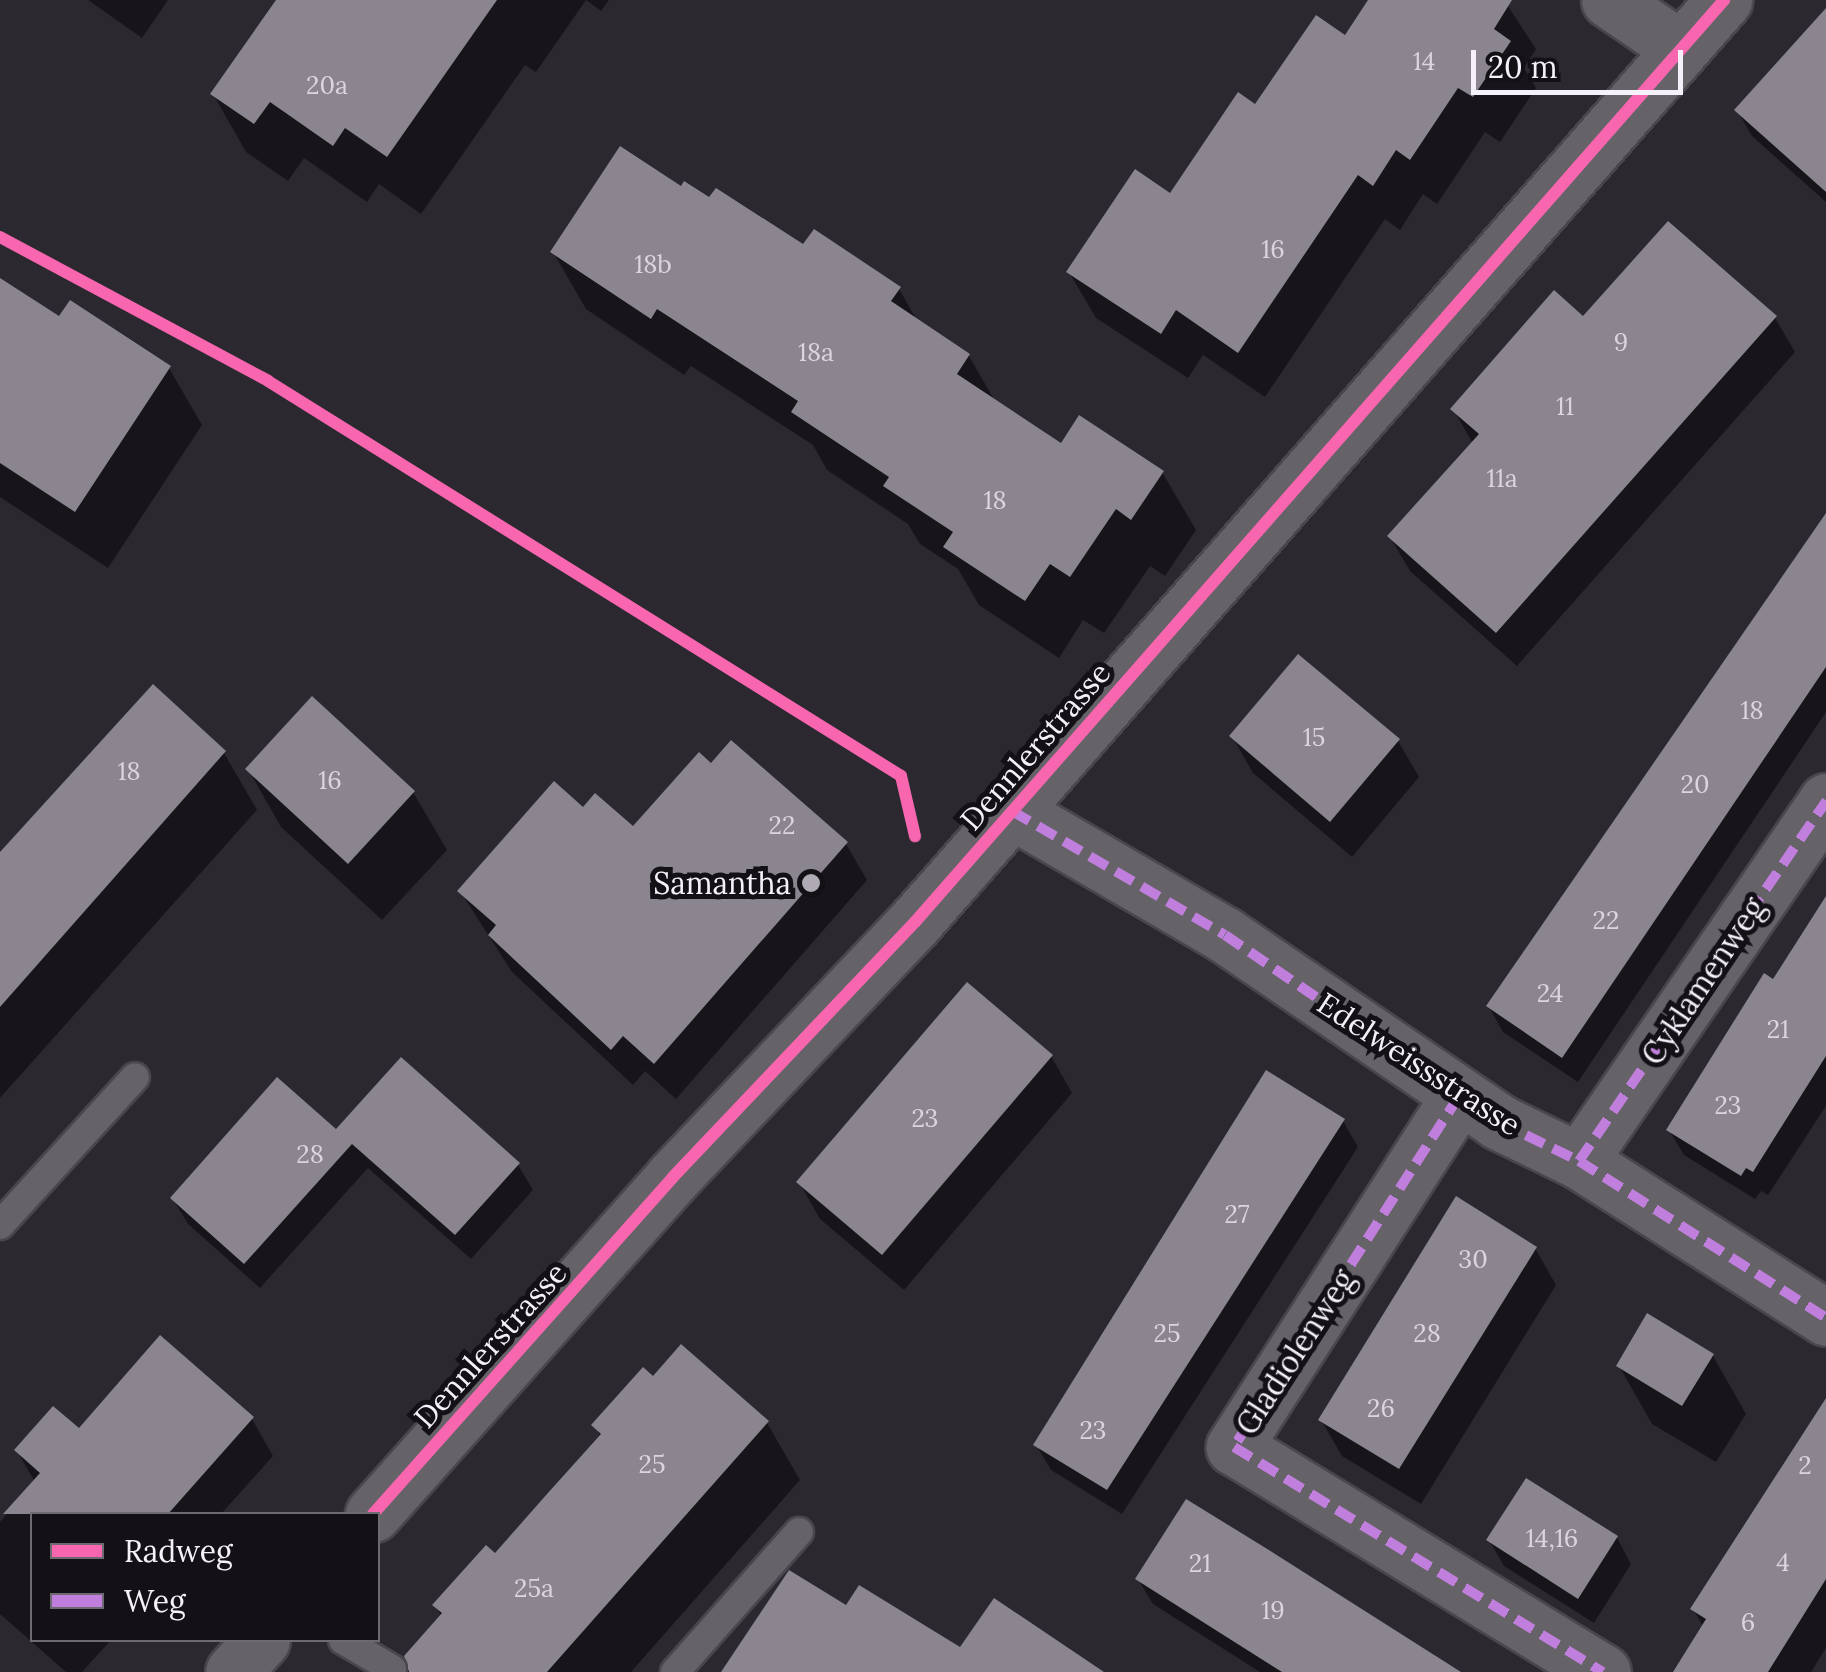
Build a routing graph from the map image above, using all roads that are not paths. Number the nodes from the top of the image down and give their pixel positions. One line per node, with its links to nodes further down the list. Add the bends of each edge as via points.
1 (1609, 0): 3 (street)
2 (1724, 0): 3 (street, Dennlerstrasse)
3 (1681, 49): 5 (street, Dennlerstrasse)
4 (1826, 801): 8 (street, Cyklamenweg)
5 (1012, 811): 7 (street, Edelweissstrasse, via 1225,934); 11 (street, Dennlerstrasse)
6 (136, 1077): 9 (lane)
7 (1459, 1096): 8 (street, Edelweissstrasse); 18 (street, Gladiolenweg, via 1234,1447)
8 (1579, 1161): 10 (street, Edelweissstrasse)
9 (0, 1226)
10 (1826, 1318)
11 (374, 1512)
12 (798, 1532): 17 (lane)
13 (260, 1642): 16 (street)
14 (346, 1642): 15 (lane)
15 (392, 1670)
16 (233, 1672)
17 (675, 1672)
18 (1603, 1672)

